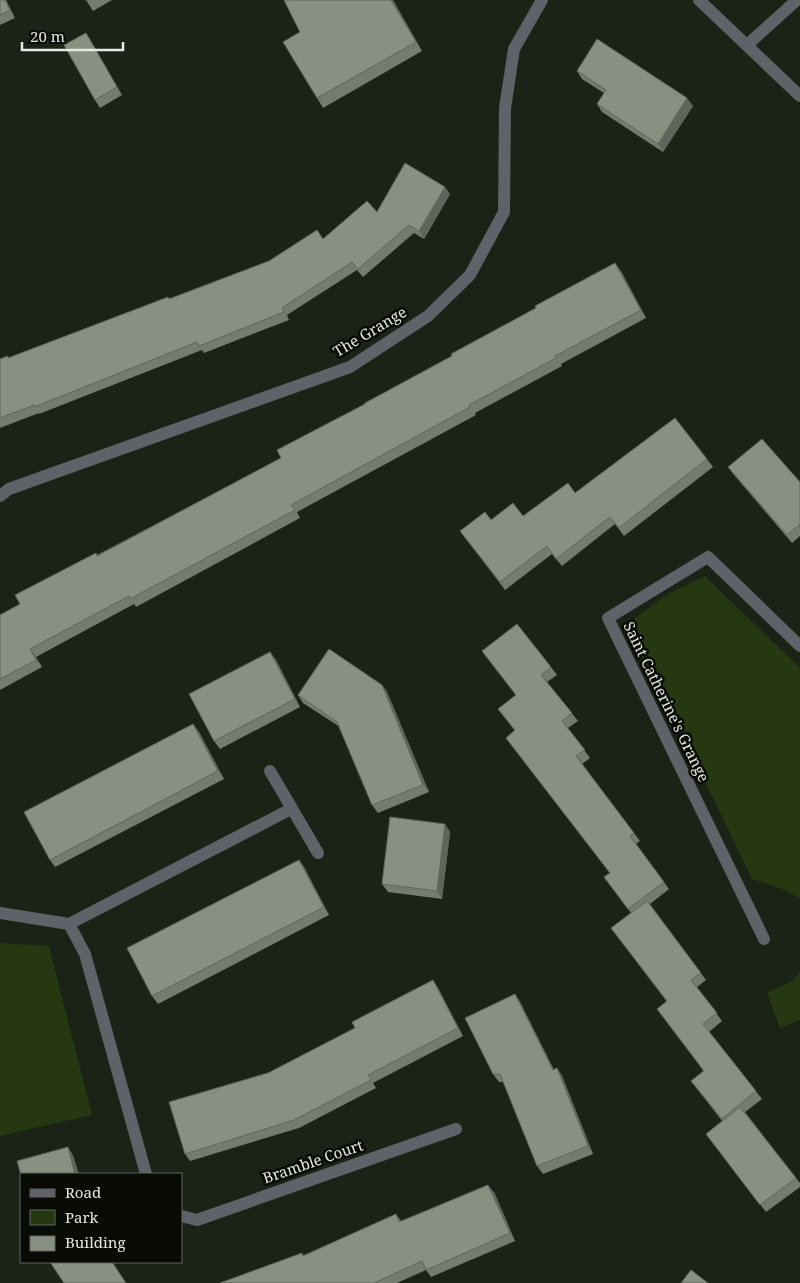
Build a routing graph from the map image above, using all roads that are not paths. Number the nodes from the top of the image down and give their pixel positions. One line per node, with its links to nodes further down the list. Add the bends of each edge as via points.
1 (542, 0): 6 (street, The Grange, via 514,49 505,108 504,212 470,275 428,316 350,367 10,489)
2 (699, 0): 4 (street)
3 (797, 0): 4 (street)
4 (747, 45): 5 (street)
5 (800, 96)
6 (0, 496)
7 (800, 646): 13 (street, Saint Catherine's Grange, via 708,557 608,618)
8 (270, 771): 9 (street)
9 (291, 809): 10 (street); 12 (street)
10 (318, 854)
11 (0, 913): 12 (street)
12 (69, 924): 15 (street, via 85,954)
13 (764, 939)
14 (456, 1129): 16 (street, Bramble Court, via 197,1220)
15 (146, 1173)
16 (182, 1216)

